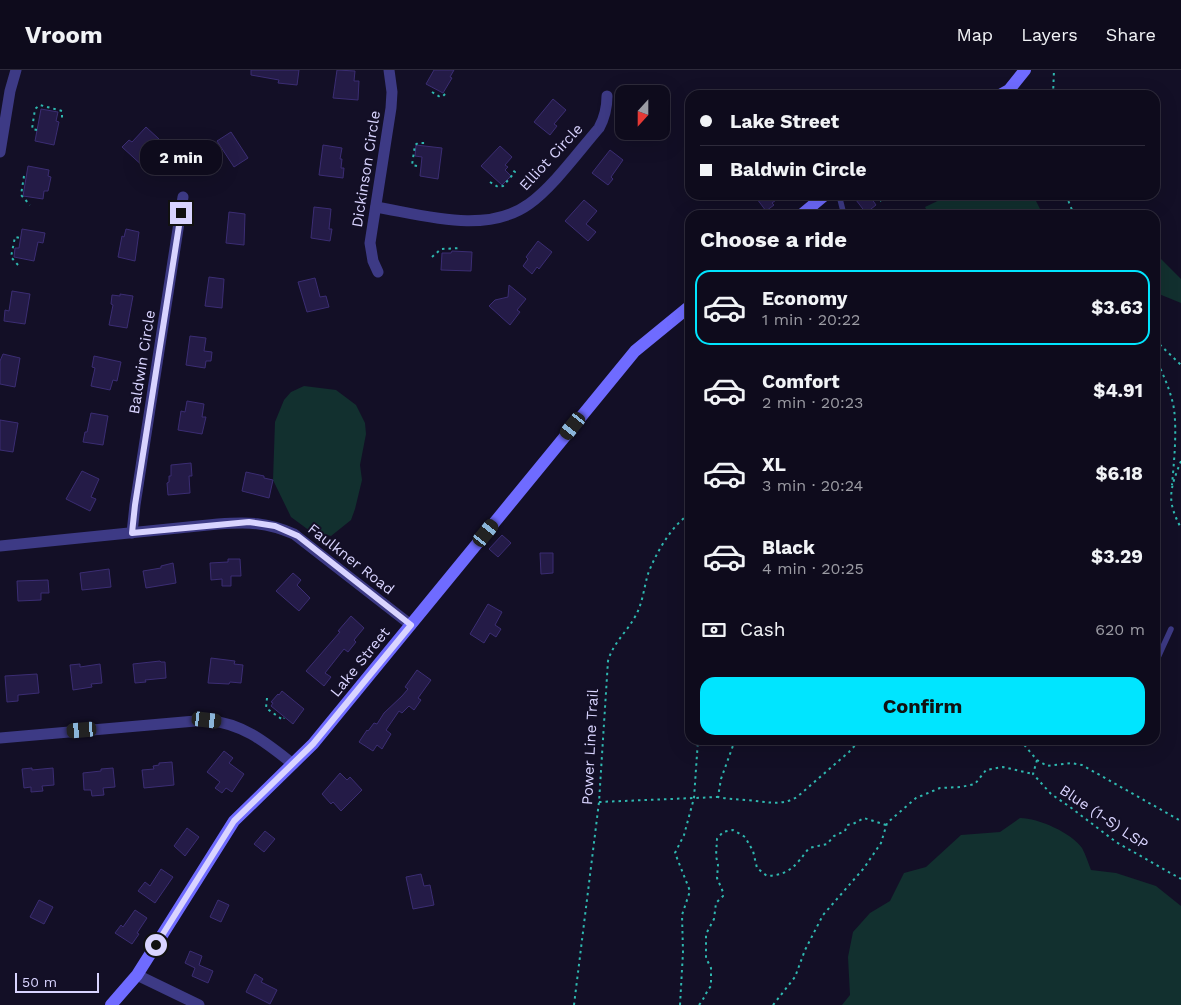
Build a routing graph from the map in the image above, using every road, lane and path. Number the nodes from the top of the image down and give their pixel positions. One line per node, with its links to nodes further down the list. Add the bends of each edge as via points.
1 (16, 70): 13 (street)
2 (389, 70): 21 (street, Dickinson Circle, via 391,108)
3 (1025, 70): 5 (main road)
4 (1054, 70): 6 (path)
5 (1009, 90)
6 (1053, 90)
7 (432, 92): 8 (path, via 440,97)
8 (446, 92)
9 (607, 96): 21 (street, Elliot Circle, via 607,107 599,128 546,189 519,210 474,222)
10 (62, 120): 11 (path, via 62,111 40,105 35,109 32,129)
11 (37, 130)
12 (428, 143): 14 (path, via 415,145 412,165)
13 (0, 152)
14 (417, 166)
15 (511, 169): 17 (path, via 515,172 503,186)
16 (24, 176): 20 (path, via 21,195)
17 (490, 182)
18 (184, 197): 36 (street, Baldwin Circle)
19 (820, 200): 22 (main road)
20 (30, 205)
21 (376, 207): 27 (street, Dickinson Circle, via 370,243)
22 (807, 210)
23 (20, 238): 26 (path, via 15,238 11,257)
24 (461, 248): 25 (path, via 441,249)
25 (432, 257)
26 (18, 265)
27 (378, 272)
28 (685, 310): 38 (main road, Lake Street, via 635,351)
29 (1160, 345): 30 (path)
30 (1181, 365)
31 (1160, 368): 33 (path, via 1174,411)
32 (1181, 461): 33 (path)
33 (1172, 485): 35 (path, via 1172,505)
34 (685, 518): 53 (path, Power Line Trail, via 675,525 654,560 638,612 608,658)
35 (1181, 528)
36 (132, 533): 37 (street, Faulkner Road); 38 (street, Faulkner Road, via 249,522 275,526 298,536)
37 (0, 546)
38 (411, 625): 49 (main road, Lake Street)
39 (1171, 629): 40 (lane)
40 (1160, 653)
41 (267, 698): 42 (path, via 266,708)
42 (284, 718)
43 (0, 738): 49 (street, via 207,720 223,722 254,734)
44 (698, 745): 52 (path)
45 (733, 745): 51 (path)
46 (855, 745): 51 (path, via 789,802)
47 (1024, 745): 48 (path)
48 (1037, 760): 50 (path); 54 (path, via 1047,766 1082,765)
49 (293, 764): 57 (main road, Lake Street, via 234,821)
50 (1033, 774): 55 (path, via 1003,767 986,770 975,784 940,788 916,798); 56 (path, Blue (1-S) LSP, via 1051,794 1116,842)
51 (718, 797): 52 (path)
52 (694, 798): 53 (path); 61 (path, via 684,835 675,853 690,892 682,915)
53 (598, 802): 60 (path, Power Line Trail)
54 (1181, 821)
55 (886, 825): 62 (path, via 864,818 847,825 845,831 826,844 809,848 799,863 784,873 767,876 757,868 745,837 734,830 723,832 717,839 716,856 717,878 723,896 716,903 714,918 706,934 711,986); 63 (path, via 881,843 864,868 823,915 795,977)
56 (1181, 879)
57 (137, 975): 58 (main road, Lake Street); 59 (street)
58 (111, 1005)
59 (199, 1005)
60 (574, 1005)
61 (680, 1005)
62 (699, 1005)
63 (773, 1005)

